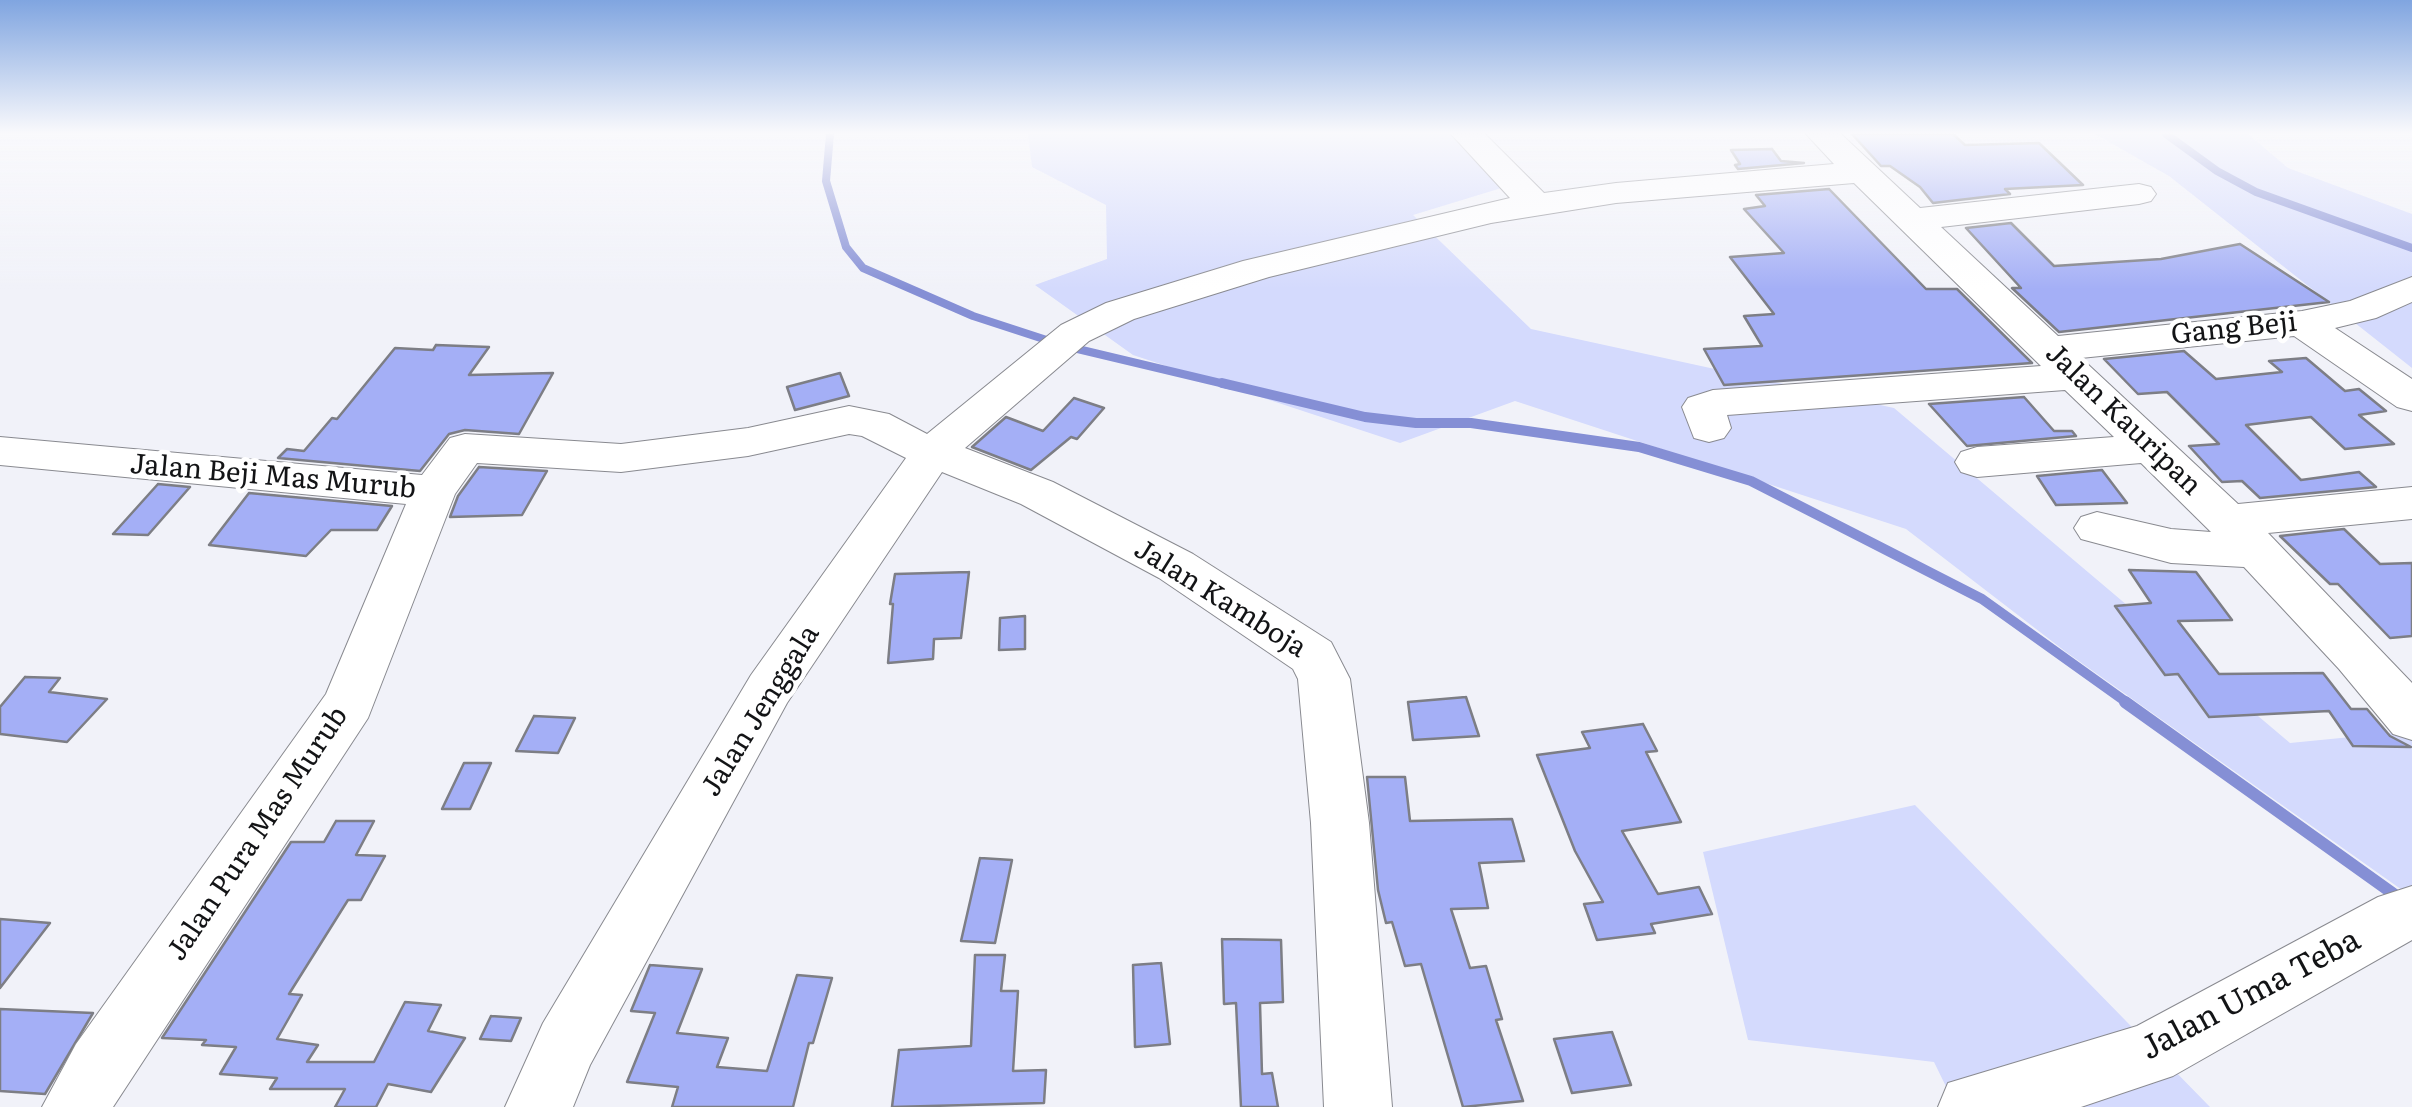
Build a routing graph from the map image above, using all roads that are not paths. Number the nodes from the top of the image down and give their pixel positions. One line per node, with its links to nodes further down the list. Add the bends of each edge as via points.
1 (1517, 186): 5 (street)
2 (1702, 186): 5 (street, Jalan Jenggala)
3 (1878, 186): 6 (street, Jalan Kauripan)
4 (2139, 194): 6 (street)
5 (1536, 205): 14 (street, Jalan Jenggala, via 1256,269 1120,311 1059,346)
6 (1914, 219): 9 (street, Jalan Kauripan)
7 (2412, 288): 8 (street, Gang Beji, via 2362,310)
8 (2302, 323): 9 (street, Gang Beji); 10 (street)
9 (2064, 362): 11 (street, Gang Beji, via 1713,403 1703,408); 12 (street, Jalan Kauripan)
10 (2412, 398)
11 (1710, 428)
12 (2151, 448): 15 (street); 19 (street, Jalan Kauripan)
13 (0, 451): 16 (street, Jalan Beji Mas Murub)
14 (932, 452): 16 (street, Jalan Beji Mas Murub, via 850,420 748,442 621,458 465,448); 23 (street, Jalan Jenggala, via 769,689 566,1044); 24 (street, Jalan Kamboja, via 1037,494 1159,557 1313,656 1324,679 1340,823)
15 (1978, 462)
16 (434, 491): 22 (street, Jalan Pura Mas Murub, via 349,703)
17 (2412, 502): 19 (street)
18 (2097, 528): 19 (street, via 2171,546)
19 (2242, 536): 20 (street, Jalan Kauripan)
20 (2412, 719)
21 (2406, 914): 25 (street, Jalan Uma Teba, via 2150,1054)
22 (76, 1107)
23 (539, 1107)
24 (1358, 1107)
25 (1972, 1107)

